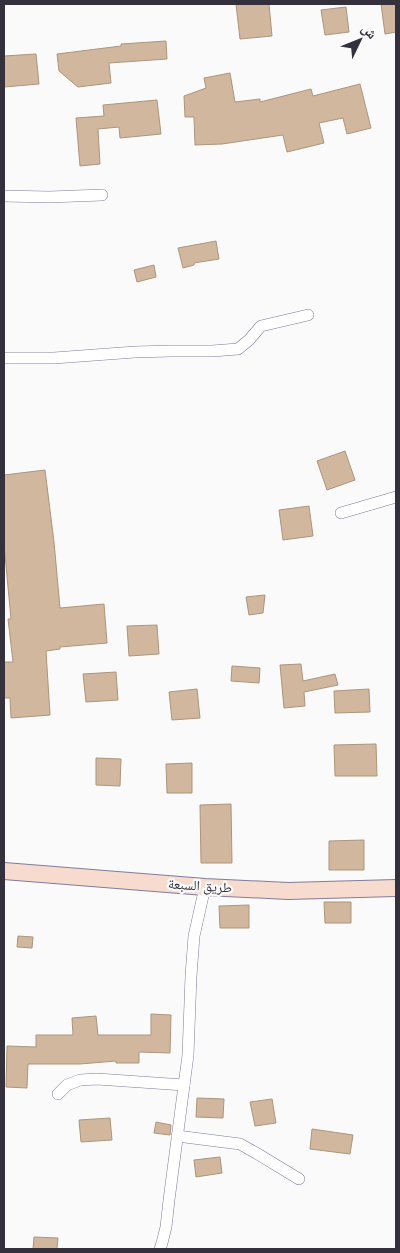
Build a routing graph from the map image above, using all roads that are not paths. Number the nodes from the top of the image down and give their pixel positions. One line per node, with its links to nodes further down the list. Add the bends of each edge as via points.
1 (102, 195): 2 (street)
2 (4, 196)
3 (308, 316): 4 (street, via 261,326 238,349)
4 (4, 358)
5 (396, 497): 6 (street)
6 (340, 513)
7 (4, 871): 8 (street, طريق السبعة)
8 (205, 887): 9 (street, طريق السبعة, via 288,890); 10 (street, via 194,936)
9 (396, 888)
10 (184, 1085): 11 (street, via 80,1080); 12 (street)
11 (58, 1094)
12 (177, 1136): 13 (street, via 240,1144); 14 (street, via 166,1228)
13 (299, 1179)
14 (160, 1249)

